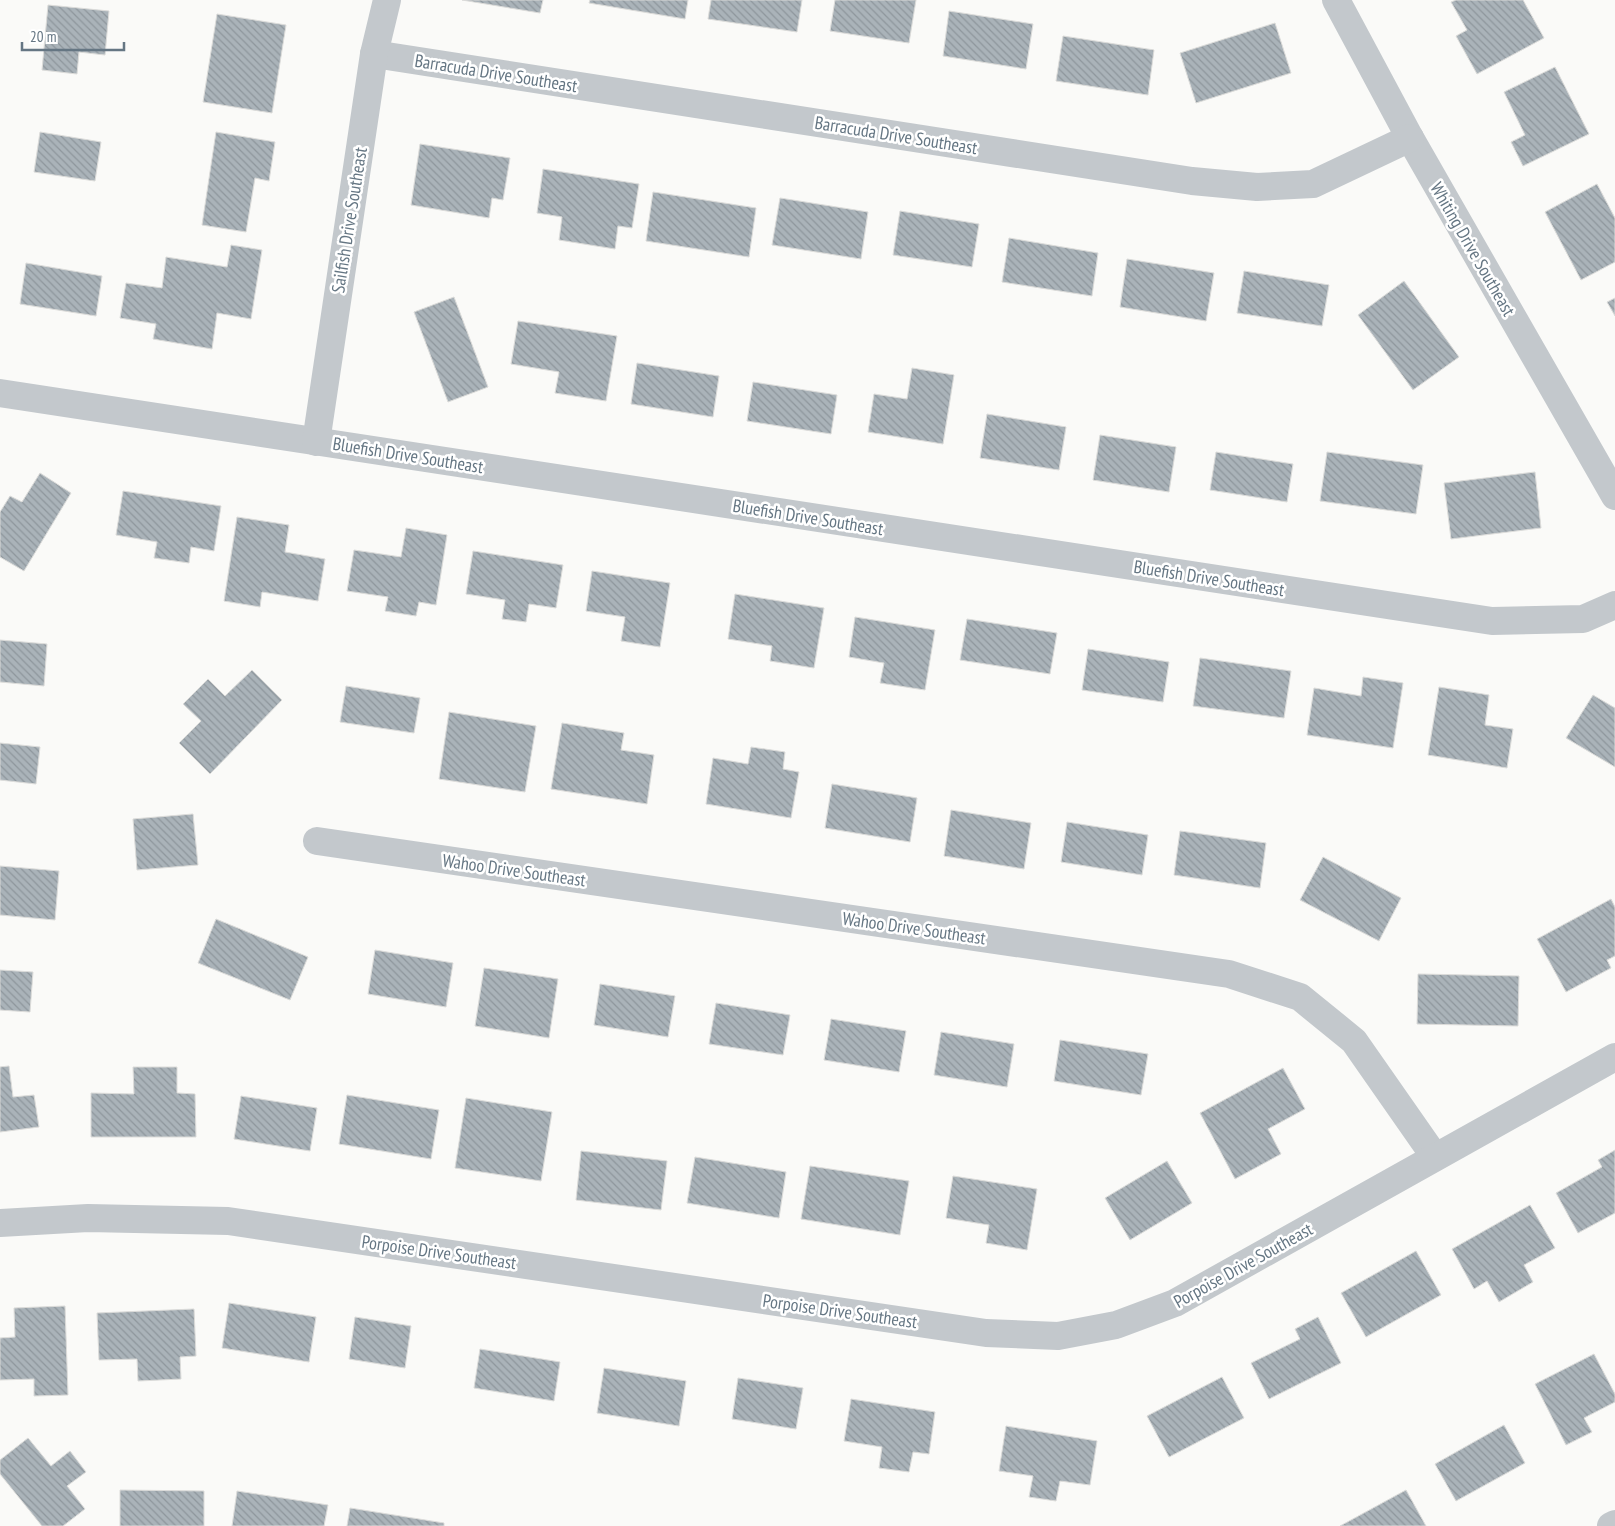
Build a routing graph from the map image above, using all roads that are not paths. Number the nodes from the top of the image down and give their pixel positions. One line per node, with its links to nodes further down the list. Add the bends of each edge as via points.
1 (387, 0): 3 (street, Sailfish Drive Southeast)
2 (1336, 0): 4 (street, Whiting Drive Southeast)
3 (374, 54): 4 (street, Barracuda Drive Southeast, via 1192,180 1257,187 1313,184); 6 (street, Sailfish Drive Southeast)
4 (1410, 138): 7 (street, Whiting Drive Southeast)
5 (0, 392): 6 (street, Bluefish Drive Southeast)
6 (316, 442): 8 (street, Bluefish Drive Southeast, via 1492,621 1583,619)
7 (1615, 496)
8 (1615, 605)
9 (317, 841): 11 (street, Wahoo Drive Southeast, via 1229,974 1300,998 1354,1041)
10 (1615, 1057): 11 (street, Porpoise Drive Southeast)
11 (1435, 1157): 12 (street, Porpoise Drive Southeast, via 1175,1303 1116,1325 1058,1336 986,1333 228,1221 88,1218)
12 (0, 1223)
13 (1615, 1524): 14 (street)
14 (1611, 1526)

